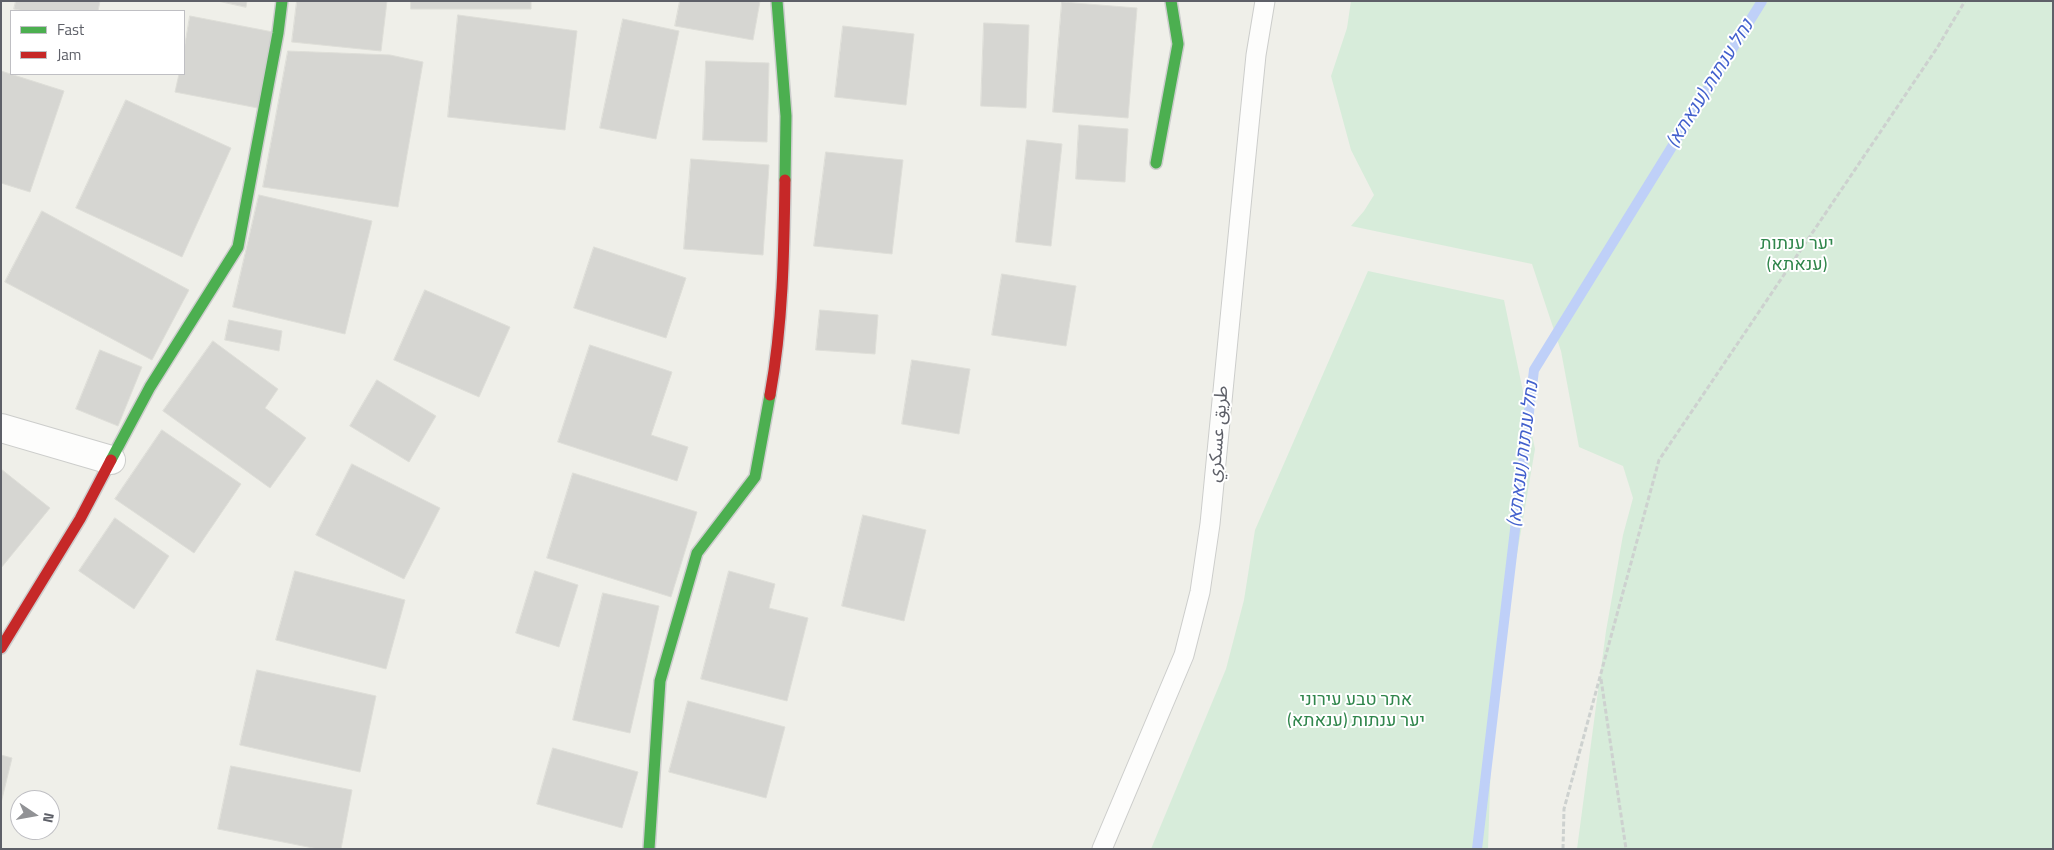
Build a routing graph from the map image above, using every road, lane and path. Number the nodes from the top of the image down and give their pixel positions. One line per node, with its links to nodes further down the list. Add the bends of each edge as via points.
1 (282, 1): 8 (street, via 238,247 150,386)
2 (778, 1): 11 (street, via 786,116 784,247 776,364 755,476 697,553 660,681)
3 (1171, 1): 6 (street, via 1178,44)
4 (1265, 1): 12 (lane, طريق عسكري, via 1256,55 1210,524 1200,592 1184,655)
5 (1965, 1): 10 (path, via 1937,48 1659,460)
6 (1156, 164)
7 (1, 428): 8 (street)
8 (111, 460): 9 (street, via 80,519)
9 (1, 648)
10 (1600, 676): 13 (path, via 1564,809); 14 (path)
11 (649, 849)
12 (1102, 849)
13 (1563, 849)
14 (1626, 849)

